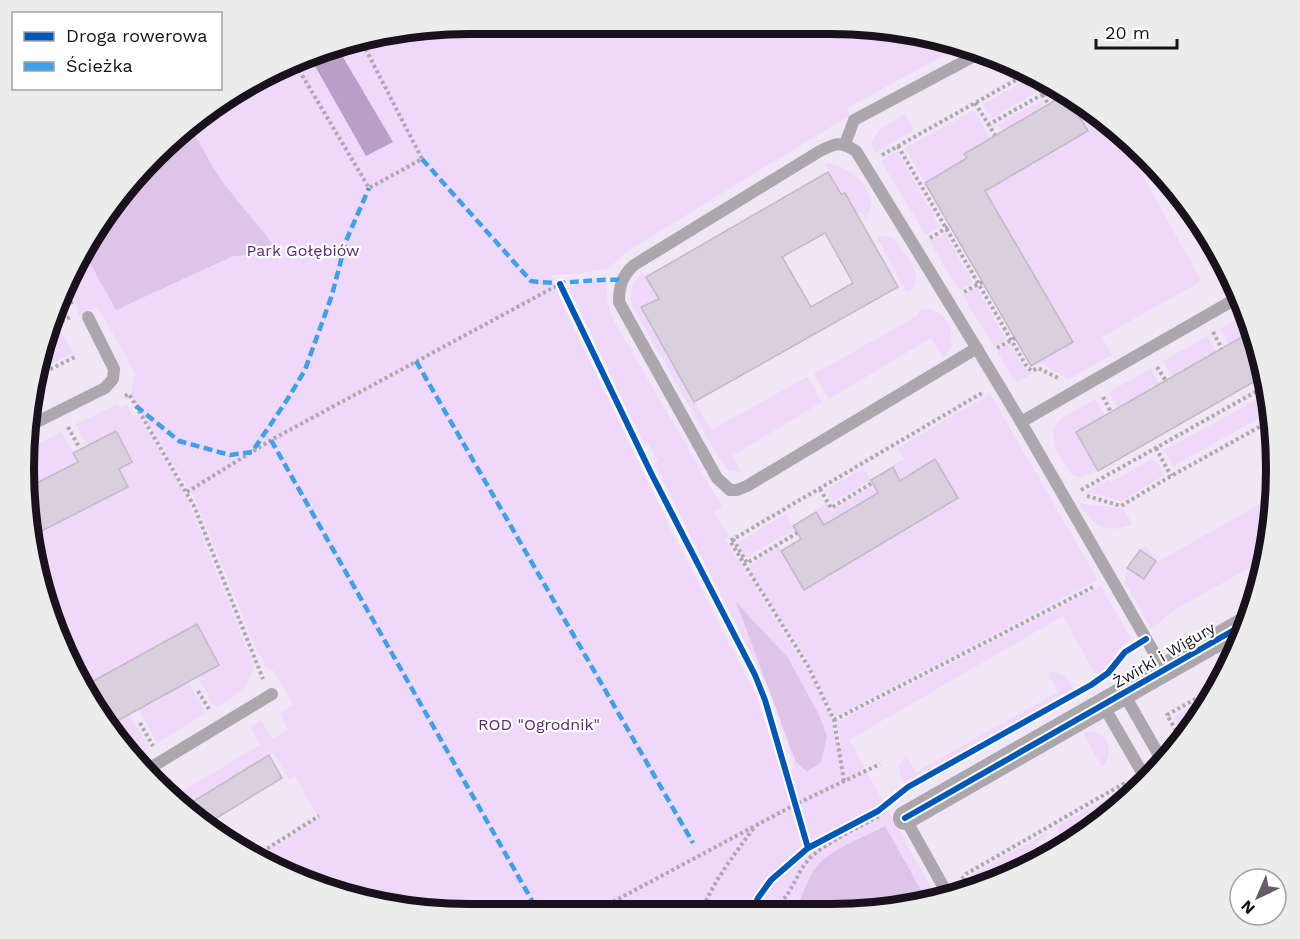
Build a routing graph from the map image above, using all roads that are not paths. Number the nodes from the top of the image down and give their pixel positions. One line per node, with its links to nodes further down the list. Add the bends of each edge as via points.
1 (970, 58): 2 (lane, via 854,120)
2 (845, 144): 5 (lane, via 856,151); 5 (lane, via 820,151 633,265 620,285 619,302 717,478 730,490 747,486)
3 (1231, 301): 7 (lane)
4 (88, 316): 6 (lane, via 114,369 111,384)
5 (977, 348): 7 (lane)
6 (37, 422)
7 (1021, 422): 9 (lane)
8 (1234, 630): 9 (street, Żwirki i Wigury)
9 (1164, 670): 11 (street, Żwirki i Wigury)
10 (272, 694): 13 (lane)
11 (1114, 699): 12 (lane); 14 (lane); 15 (street, Żwirki i Wigury)
12 (1158, 756)
13 (152, 767)
14 (1142, 773)
15 (894, 811): 16 (lane)
16 (945, 889)

